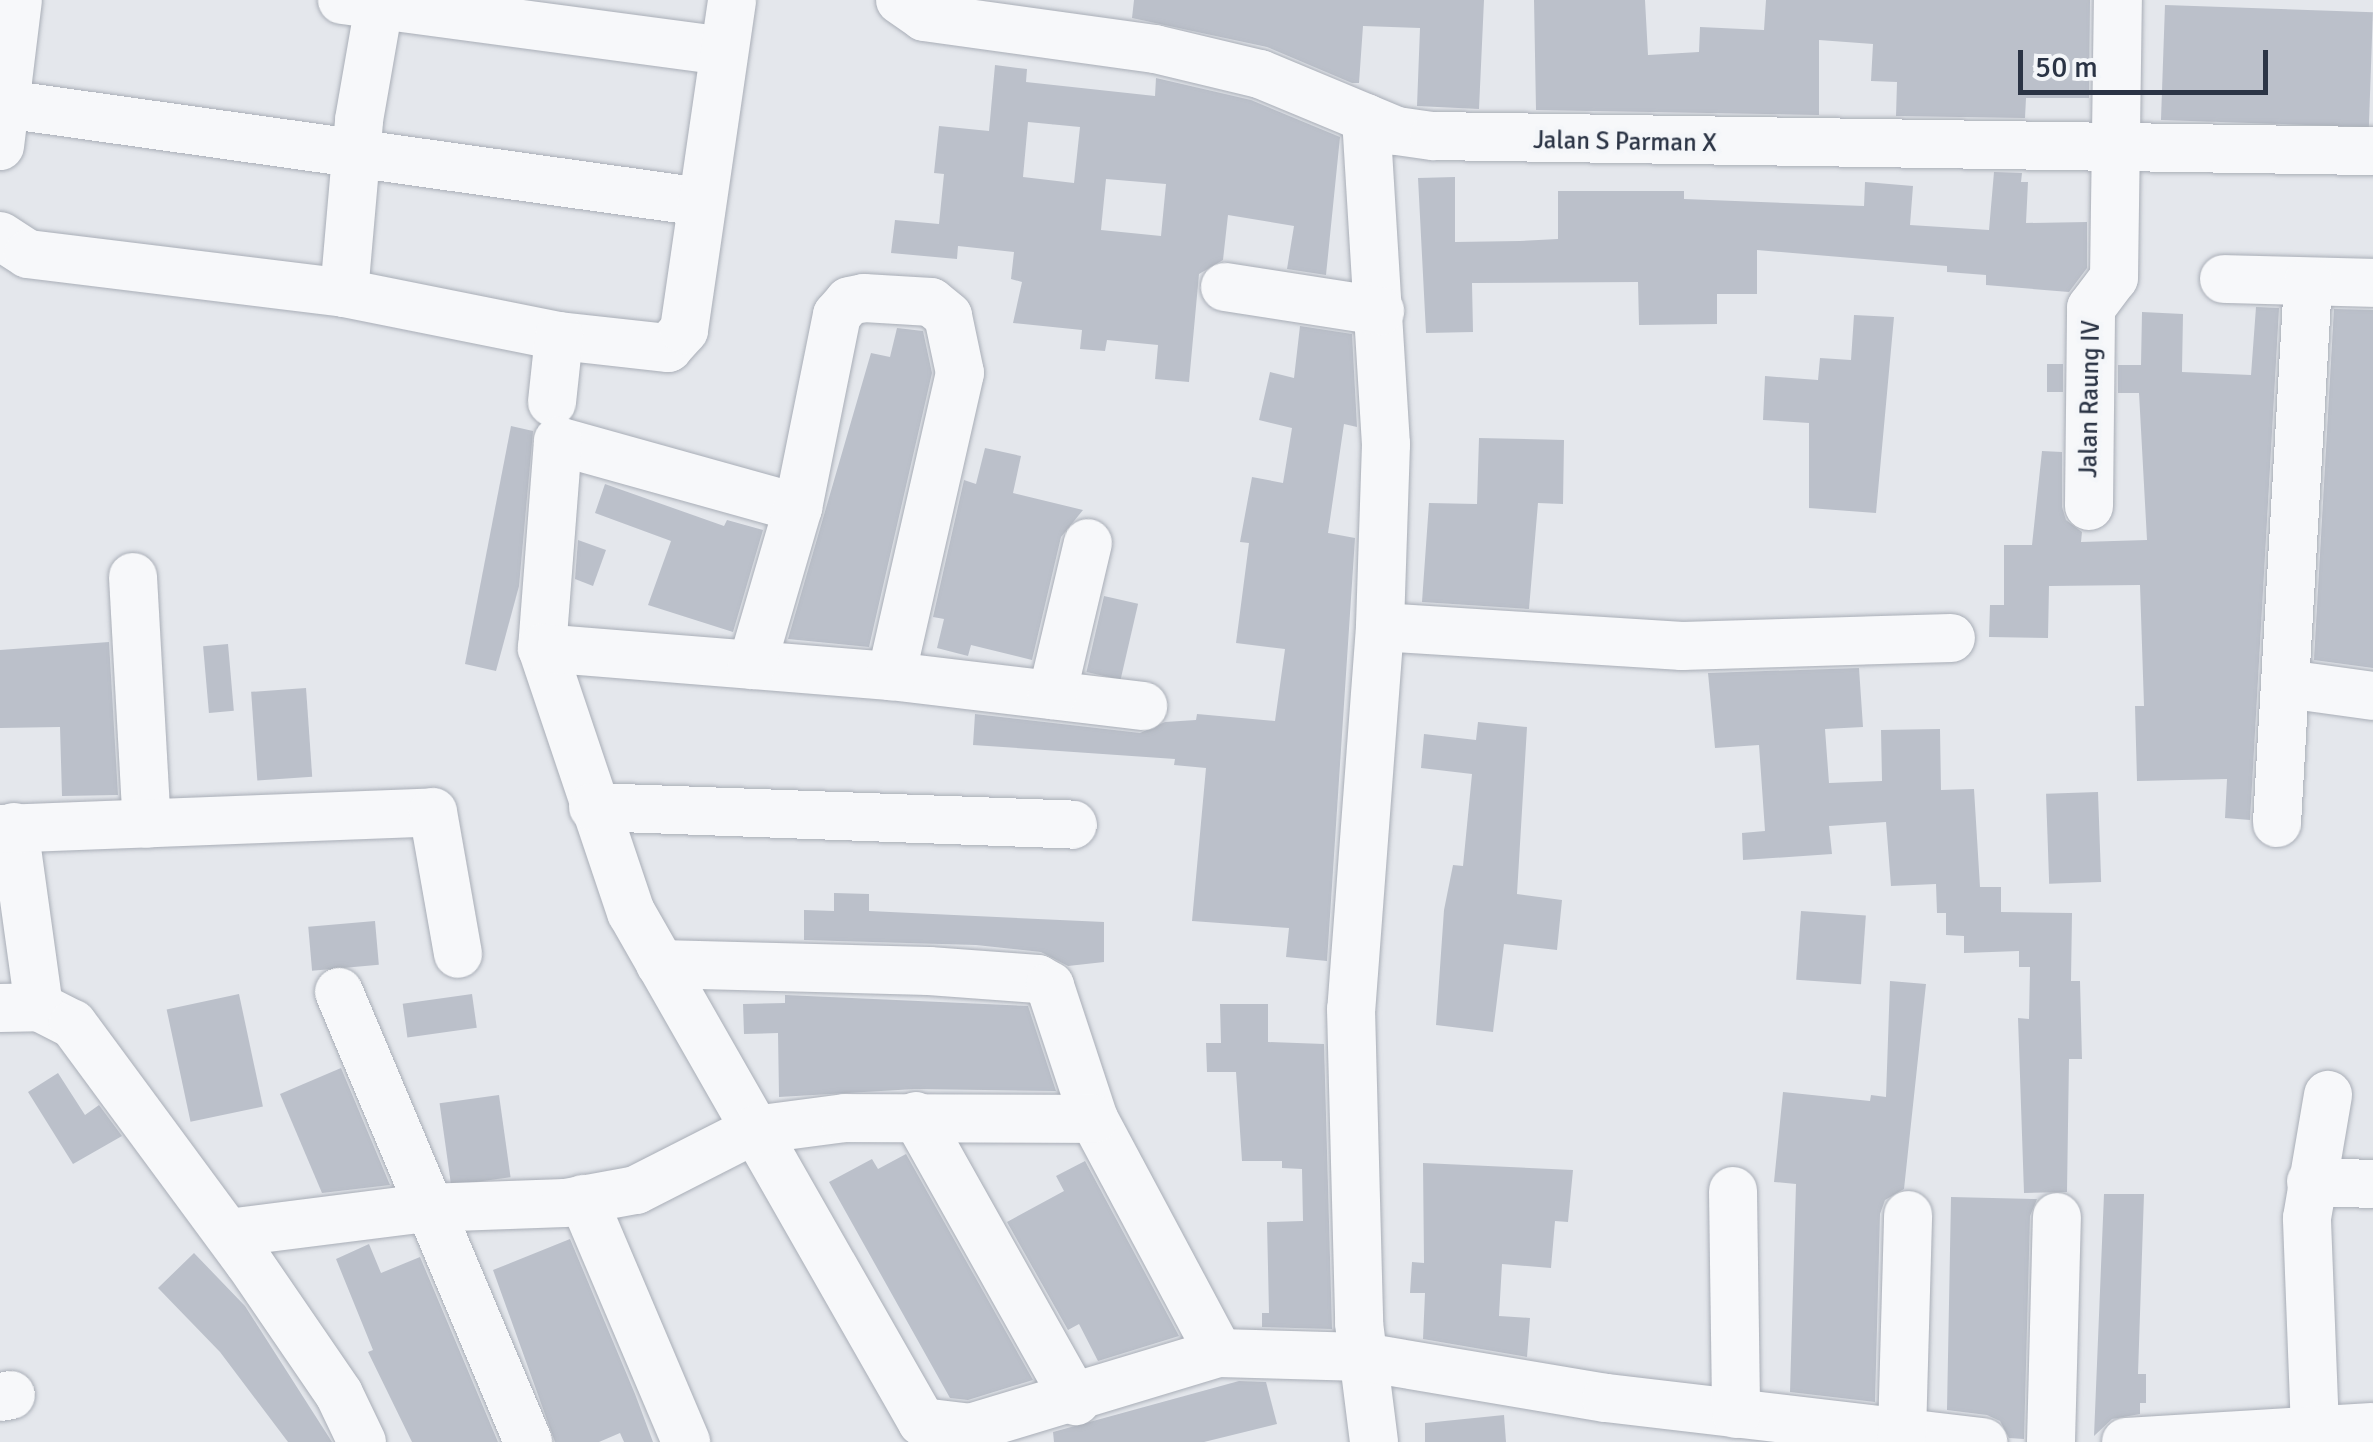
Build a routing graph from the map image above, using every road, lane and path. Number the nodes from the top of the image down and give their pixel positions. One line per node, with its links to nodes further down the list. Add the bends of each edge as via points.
1 (18, 0): 8 (street)
2 (732, 0): 6 (street)
3 (900, 0): 7 (street, Jalan S Parman X, via 924,18 1155,50 1260,74)
4 (2118, 0): 9 (street, Jalan Raung IV)
5 (367, 2): 6 (street); 11 (street)
6 (724, 51): 12 (street)
7 (1366, 118): 9 (street, Jalan S Parman X, via 1434,136); 19 (street)
8 (3, 125): 11 (street)
9 (2118, 148): 10 (street, Jalan S Parman X); 22 (street, Jalan Raung IV, via 2114,278 2091,308)
10 (2373, 151)
11 (355, 152): 12 (street); 18 (street)
12 (702, 202): 20 (street, via 676,342 658,349)
13 (0, 236): 18 (street, via 28,254)
14 (2224, 279): 15 (street)
15 (2308, 282): 16 (street); 31 (street)
16 (2373, 284)
17 (1225, 287): 19 (street)
18 (344, 293): 20 (street)
19 (1380, 311): 26 (street, via 1386,444)
20 (558, 336): 21 (street)
21 (552, 402)
22 (2089, 506)
23 (798, 508): 28 (street, via 558,441); 29 (street); 30 (street, via 841,308 864,298 942,306 960,374)
24 (1088, 543): 32 (street)
25 (134, 577): 37 (street)
26 (1380, 627): 27 (street, via 1682,646); 57 (street, via 1351,1008)
27 (1951, 638)
28 (542, 648): 29 (street); 35 (street)
29 (752, 665): 30 (street)
30 (891, 676): 32 (street)
31 (2288, 684): 33 (street); 36 (street)
32 (1052, 695): 34 (street)
33 (2373, 696)
34 (1143, 706)
35 (593, 806): 38 (street); 41 (street, via 631,912)
36 (2277, 823)
37 (147, 824): 39 (street); 40 (street, via 433,812)
38 (1073, 826)
39 (7, 828): 43 (street)
40 (458, 954)
41 (660, 964): 46 (street, via 770,963 1038,979 1058,999); 47 (street)
42 (339, 992): 52 (street)
43 (20, 1008): 55 (street, via 72,1024)
44 (2328, 1095): 48 (street)
45 (916, 1116): 46 (street); 47 (street); 58 (street)
46 (1094, 1119): 56 (street)
47 (754, 1130): 51 (street, via 636,1190); 58 (street, via 922,1422 970,1428)
48 (2311, 1182): 49 (street); 60 (street, via 2307,1255)
49 (2373, 1184)
50 (1732, 1192): 59 (street)
51 (583, 1200): 52 (street); 65 (street)
52 (426, 1208): 55 (street); 64 (street)
53 (1908, 1215): 62 (street)
54 (2057, 1217): 68 (street)
55 (228, 1233): 63 (street, via 339,1394)
56 (1219, 1353): 57 (street); 58 (street)
57 (1363, 1357): 59 (street); 66 (street)
58 (1076, 1401)
59 (1736, 1414): 62 (street)
60 (2315, 1429): 61 (street); 69 (street)
61 (2367, 1432)
62 (1902, 1434): 67 (street)
63 (362, 1442)
64 (528, 1442)
65 (686, 1442)
66 (1374, 1442)
67 (1983, 1442)
68 (2051, 1442)
69 (2126, 1442)

